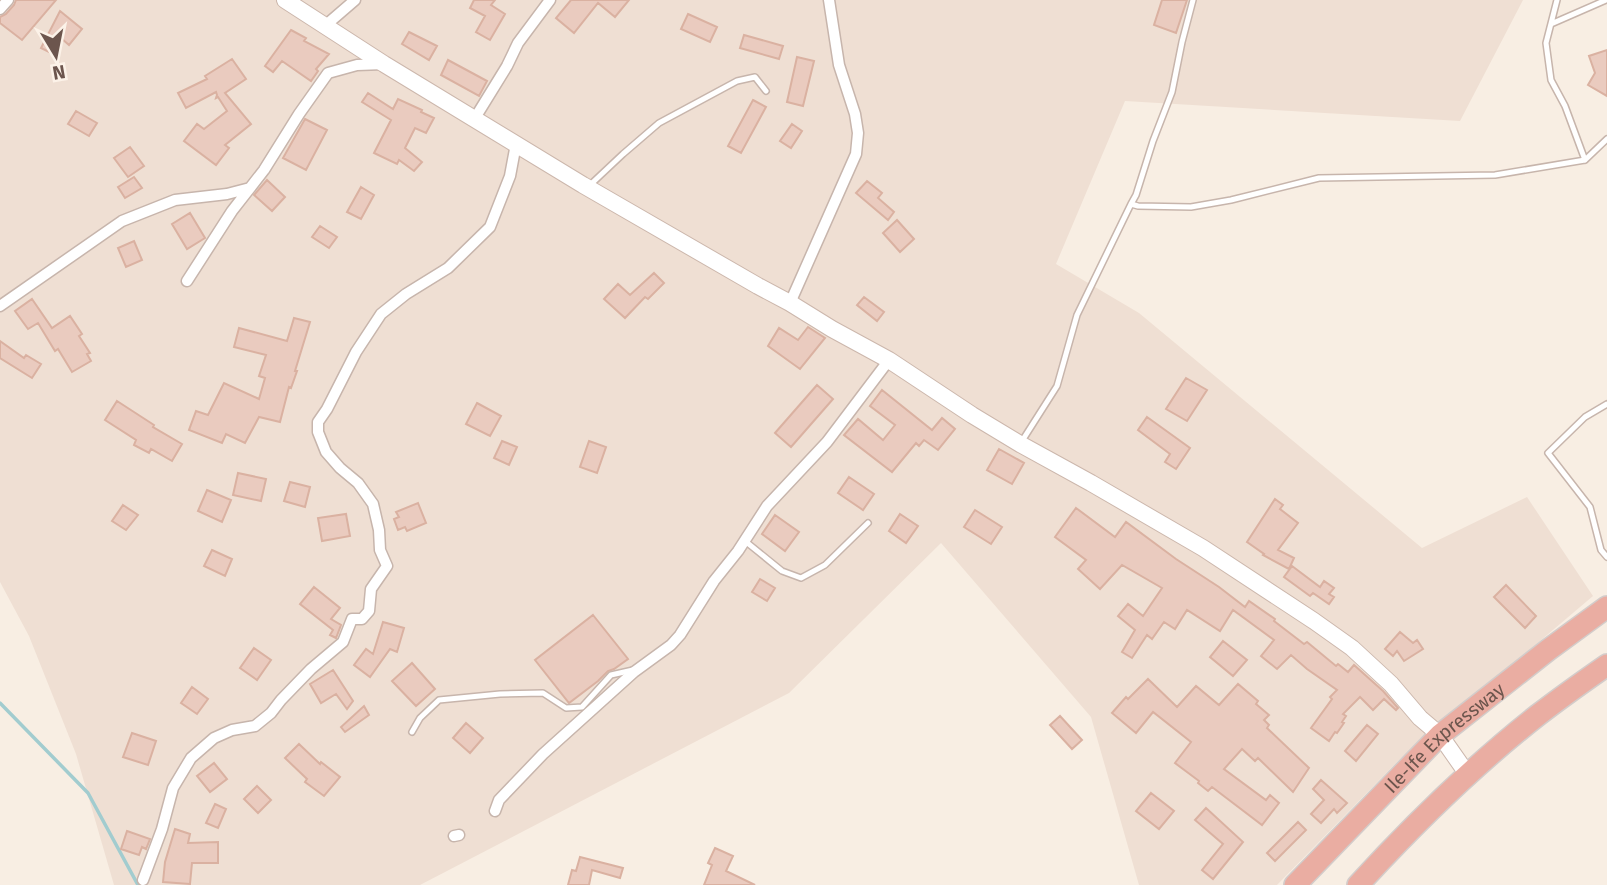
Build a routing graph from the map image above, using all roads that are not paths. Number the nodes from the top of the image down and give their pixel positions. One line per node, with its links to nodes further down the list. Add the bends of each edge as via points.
1 (8, 0): 9 (street)
2 (285, 0): 11 (main road)
3 (355, 0): 11 (street)
4 (550, 0): 14 (street, via 518,43)
5 (829, 0): 22 (street, via 839,65 855,114 856,154)
6 (1193, 0): 20 (lane, via 1172,92)
7 (1557, 0): 10 (lane)
8 (1606, 0): 10 (lane)
9 (0, 9)
10 (1551, 24): 17 (lane, via 1546,43 1551,80)
11 (326, 25): 12 (main road)
12 (384, 64): 14 (main road); 18 (street, via 328,73)
13 (766, 91): 19 (lane, via 755,76 737,81 659,122)
14 (475, 118): 16 (main road)
15 (1607, 139): 17 (lane)
16 (516, 144): 19 (main road); 37 (street, via 510,176 490,227 448,268 381,314 318,422 326,452 373,504 387,566 371,589 369,611 362,619 352,619 343,642 271,713 255,726 214,738 191,758 173,788)
17 (1585, 160): 20 (lane, via 1495,175 1320,178 1191,207)
18 (250, 188): 21 (street); 23 (street, via 175,200 122,221)
19 (588, 188): 22 (main road)
20 (1130, 204): 26 (lane, via 1077,316 1057,386)
21 (187, 281)
22 (790, 303): 24 (main road)
23 (0, 306)
24 (889, 360): 26 (main road); 28 (street, via 827,442 767,506)
25 (1607, 404): 29 (lane, via 1585,417 1548,453 1590,507)
26 (1020, 444): 34 (main road, via 1203,548 1314,621 1370,664)
27 (868, 523): 28 (lane, via 825,565 801,578 782,571)
28 (745, 541): 32 (street, via 680,635)
29 (1607, 557)
30 (1607, 607): 34 (highway, Ile-Ife Expressway)
31 (1607, 665): 35 (highway)
32 (640, 668): 33 (lane, via 611,675 582,707 566,708 543,693 439,700 419,718); 36 (street, via 543,754 499,800)
33 (412, 732)
34 (1440, 734): 35 (main road); 38 (highway, Ile-Ife Expressway)
35 (1468, 775): 39 (highway)
36 (495, 811)
37 (143, 880)
38 (1295, 885)
39 (1358, 885)

